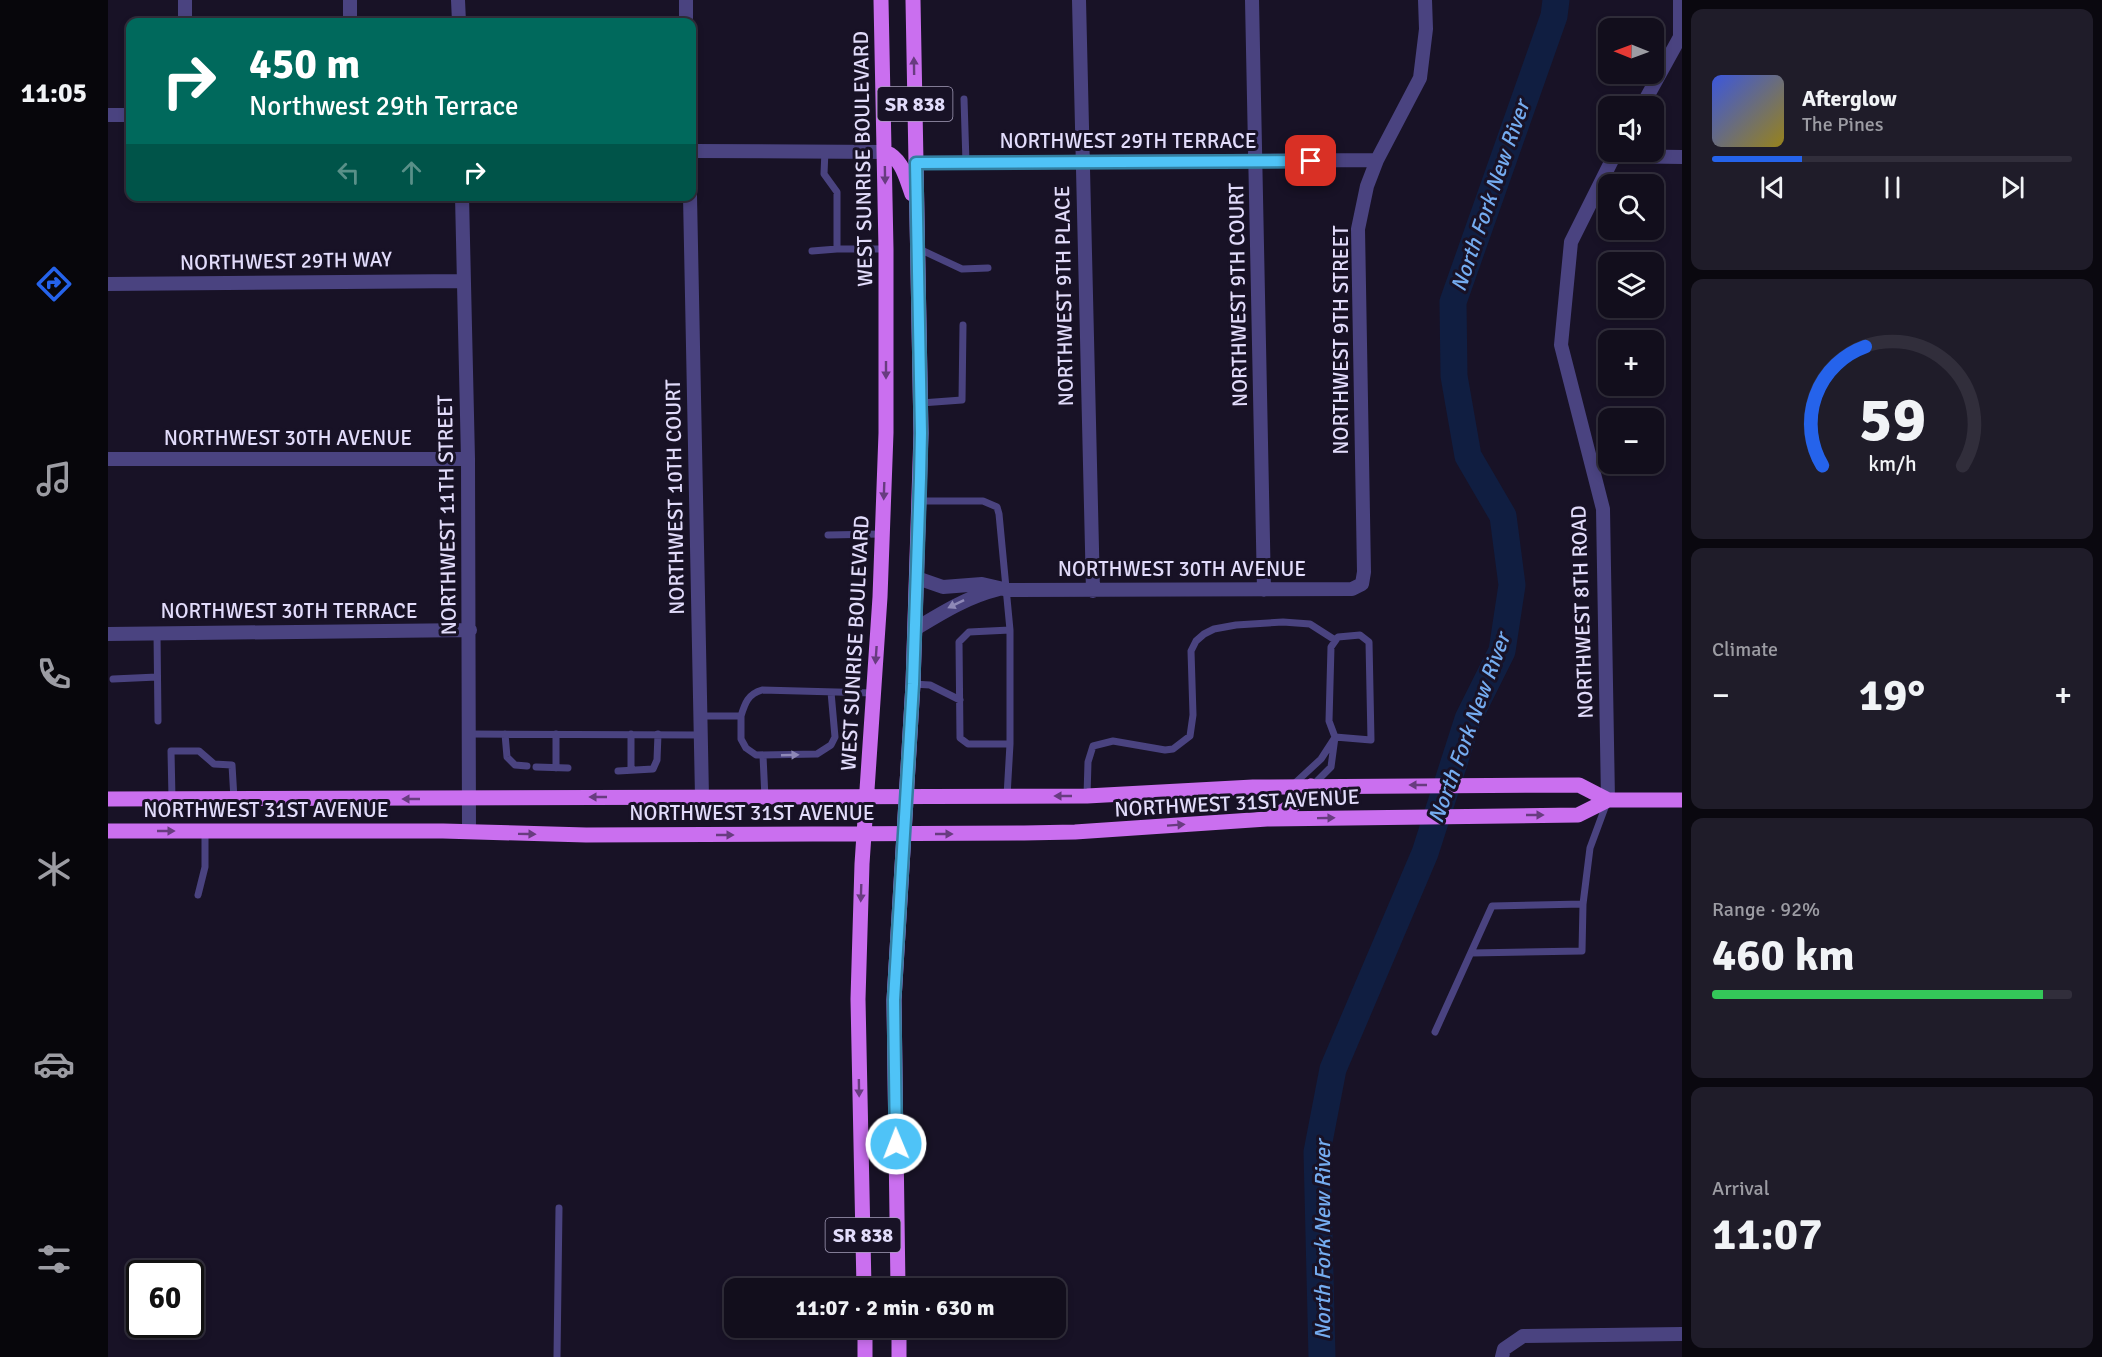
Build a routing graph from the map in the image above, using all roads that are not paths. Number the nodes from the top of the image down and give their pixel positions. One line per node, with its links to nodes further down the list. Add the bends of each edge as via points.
1 (185, 0): 11 (street)
2 (350, 0): 12 (street)
3 (458, 0): 13 (street)
4 (686, 0): 14 (street)
5 (881, 0): 21 (main road, WEST SUNRISE BOULEVARD / SR 838)
6 (913, 0): 30 (main road, SR 838, one-way to 6)
7 (1078, 0): 32 (street, NORTHWEST 9TH PLACE)
8 (1252, 0): 28 (street, NORTHWEST 9TH COURT)
9 (1425, 0): 27 (street, NORTHWEST 9TH STREET, via 1420,78)
10 (1680, 0): 15 (street)
11 (185, 18)
12 (350, 18)
13 (459, 18)
14 (686, 18)
15 (1680, 38): 16 (street); 17 (street)
16 (1682, 58)
17 (1648, 96)
18 (964, 99): 31 (lane)
19 (108, 115): 20 (street)
20 (126, 115)
21 (884, 117): 24 (main road, WEST SUNRISE BOULEVARD / SR 838); 30 (main road, via 897,147)
22 (825, 150): 23 (street); 24 (street); 37 (lane, via 824,174 837,192)
23 (696, 151)
24 (885, 152): 35 (main road, via 893,155 902,169); 38 (main road, WEST SUNRISE BOULEVARD / SR 838, one-way to 38)
25 (1664, 156): 26 (street)
26 (1682, 157)
27 (1377, 160): 28 (street, NORTHWEST 29TH TERRACE); 51 (street, NORTHWEST 9TH STREET, via 1358,229)
28 (1257, 162): 32 (street, NORTHWEST 29TH TERRACE); 53 (street, NORTHWEST 9TH COURT)
29 (1611, 162): 95 (street, NORTHWEST 8TH ROAD, via 1572,242 1561,345 1603,509)
30 (916, 163): 31 (street, NORTHWEST 29TH TERRACE); 35 (main road, SR 838)
31 (966, 163): 32 (street, NORTHWEST 29TH TERRACE)
32 (1082, 163): 54 (street, NORTHWEST 9TH PLACE)
33 (462, 201): 41 (street, NORTHWEST 11TH STREET)
34 (690, 201): 67 (street, NORTHWEST 10TH COURT)
35 (917, 208): 36 (main road, SR 838)
36 (917, 248): 40 (lane, via 962,269); 44 (main road, SR 838)
37 (837, 249): 38 (lane); 39 (lane)
38 (886, 249): 48 (main road, WEST SUNRISE BOULEVARD / SR 838, one-way to 48)
39 (812, 250)
40 (988, 268)
41 (464, 281): 42 (street, NORTHWEST 29TH WAY); 46 (street, NORTHWEST 11TH STREET)
42 (108, 284)
43 (963, 325): 44 (lane, via 962,400)
44 (921, 403): 47 (main road, SR 838)
45 (108, 459): 46 (street, NORTHWEST 30TH AVENUE)
46 (468, 459): 56 (street, NORTHWEST 11TH STREET)
47 (920, 501): 50 (main road, SR 838); 52 (lane, via 983,501 997,507)
48 (882, 534): 49 (lane); 65 (main road, WEST SUNRISE BOULEVARD / SR 838, one-way to 65)
49 (828, 535)
50 (917, 578): 52 (street, NORTHWEST 30TH AVENUE, via 943,587 982,584); 55 (main road, SR 838)
51 (1362, 585): 53 (street, NORTHWEST 30TH AVENUE, via 1352,589)
52 (1004, 589): 54 (street, NORTHWEST 30TH AVENUE); 55 (street, NORTHWEST 30TH AVENUE, one-way to 55, via 974,596); 57 (lane)
53 (1264, 590): 54 (street, NORTHWEST 30TH AVENUE)
54 (1093, 591)
55 (915, 629): 63 (main road, SR 838)
56 (470, 630): 59 (street, NORTHWEST 30TH TERRACE); 70 (street, NORTHWEST 11TH STREET)
57 (1011, 630): 66 (lane, via 969,632 959,642); 77 (lane)
58 (108, 633): 59 (street, NORTHWEST 30TH TERRACE)
59 (157, 633): 61 (lane)
60 (1335, 640): 76 (lane, via 1331,647 1329,721); 76 (lane, via 1360,635 1369,642 1371,740); 86 (lane, via 1310,624 1283,622 1236,625 1204,634 1191,651 1190,736 1166,750 1113,741 1093,746 1088,762)
61 (158, 677): 62 (lane); 69 (lane)
62 (112, 679)
63 (913, 684): 66 (lane, via 930,685); 89 (main road, SR 838)
64 (831, 692): 65 (lane); 68 (lane, via 762,690 746,701); 78 (lane, one-way to 64, via 817,754 831,745 835,737)
65 (873, 693): 88 (main road, WEST SUNRISE BOULEVARD / SR 838)
66 (960, 700): 77 (lane, via 960,738 968,744)
67 (700, 716): 68 (lane); 75 (street, NORTHWEST 10TH COURT)
68 (741, 716): 78 (lane, via 741,739 746,748)
69 (158, 721)
70 (469, 734): 71 (lane); 90 (street, NORTHWEST 11TH STREET)
71 (505, 734): 72 (lane); 79 (lane, via 507,757 515,765)
72 (555, 734): 73 (lane); 79 (lane)
73 (631, 734): 74 (lane); 81 (lane)
74 (658, 734): 75 (lane); 81 (lane, via 653,769)
75 (702, 735): 87 (street, NORTHWEST 10TH COURT)
76 (1335, 736): 83 (lane, via 1331,769); 84 (lane, via 1322,759)
77 (1010, 744): 85 (lane)
78 (763, 756): 91 (lane)
79 (556, 768): 80 (lane)
80 (568, 768)
81 (631, 770): 82 (lane)
82 (618, 771)
83 (1311, 786): 84 (main road, NORTHWEST 31ST AVENUE); 95 (main road, NORTHWEST 31ST AVENUE, one-way to 83, via 1579,785); 97 (main road, via 1288,809)
84 (1292, 787): 86 (main road, NORTHWEST 31ST AVENUE)
85 (1007, 796): 86 (main road, NORTHWEST 31ST AVENUE, one-way to 85); 89 (main road, NORTHWEST 31ST AVENUE)
86 (1087, 796)
87 (702, 797): 90 (main road, NORTHWEST 31ST AVENUE, one-way to 90); 91 (main road, NORTHWEST 31ST AVENUE)
88 (867, 797): 89 (main road, NORTHWEST 31ST AVENUE); 91 (main road, NORTHWEST 31ST AVENUE); 101 (main road, WEST SUNRISE BOULEVARD / SR 838)
89 (907, 797): 102 (main road, SR 838)
90 (469, 798): 94 (main road, NORTHWEST 31ST AVENUE, one-way to 94); 100 (street, NORTHWEST 11TH STREET)
91 (765, 798)
92 (108, 799): 93 (main road, NORTHWEST 31ST AVENUE)
93 (172, 799): 94 (main road, NORTHWEST 31ST AVENUE); 94 (lane, via 171,751 199,751 214,764 232,765)
94 (234, 799)
95 (1608, 800): 96 (main road, NORTHWEST 31ST AVENUE); 97 (main road, NORTHWEST 31ST AVENUE, one-way to 95, via 1578,815); 104 (lane, via 1590,848)
96 (1682, 800)
97 (1267, 819): 102 (main road, NORTHWEST 31ST AVENUE, one-way to 97, via 1075,832)
98 (108, 831): 99 (main road, NORTHWEST 31ST AVENUE, one-way to 99)
99 (205, 831): 100 (main road, NORTHWEST 31ST AVENUE); 103 (lane, via 205,867)
100 (469, 832): 101 (main road, NORTHWEST 31ST AVENUE, one-way to 101)
101 (864, 834): 102 (main road, NORTHWEST 31ST AVENUE); 108 (main road, WEST SUNRISE BOULEVARD / SR 838, one-way to 108, via 858,999)
102 (905, 834): 109 (main road, SR 838, via 894,1000)
103 (198, 895)
104 (1583, 904): 105 (lane, via 1491,906); 105 (lane, via 1582,951)
105 (1471, 953): 106 (lane)
106 (1435, 1032)
107 (559, 1208): 114 (lane)
108 (864, 1278)
109 (898, 1278)
110 (1682, 1334): 113 (street, via 1523,1336)
111 (865, 1338): 115 (main road)
112 (899, 1338): 116 (main road)
113 (1503, 1353)
114 (558, 1357)
115 (865, 1357)
116 (899, 1357)

